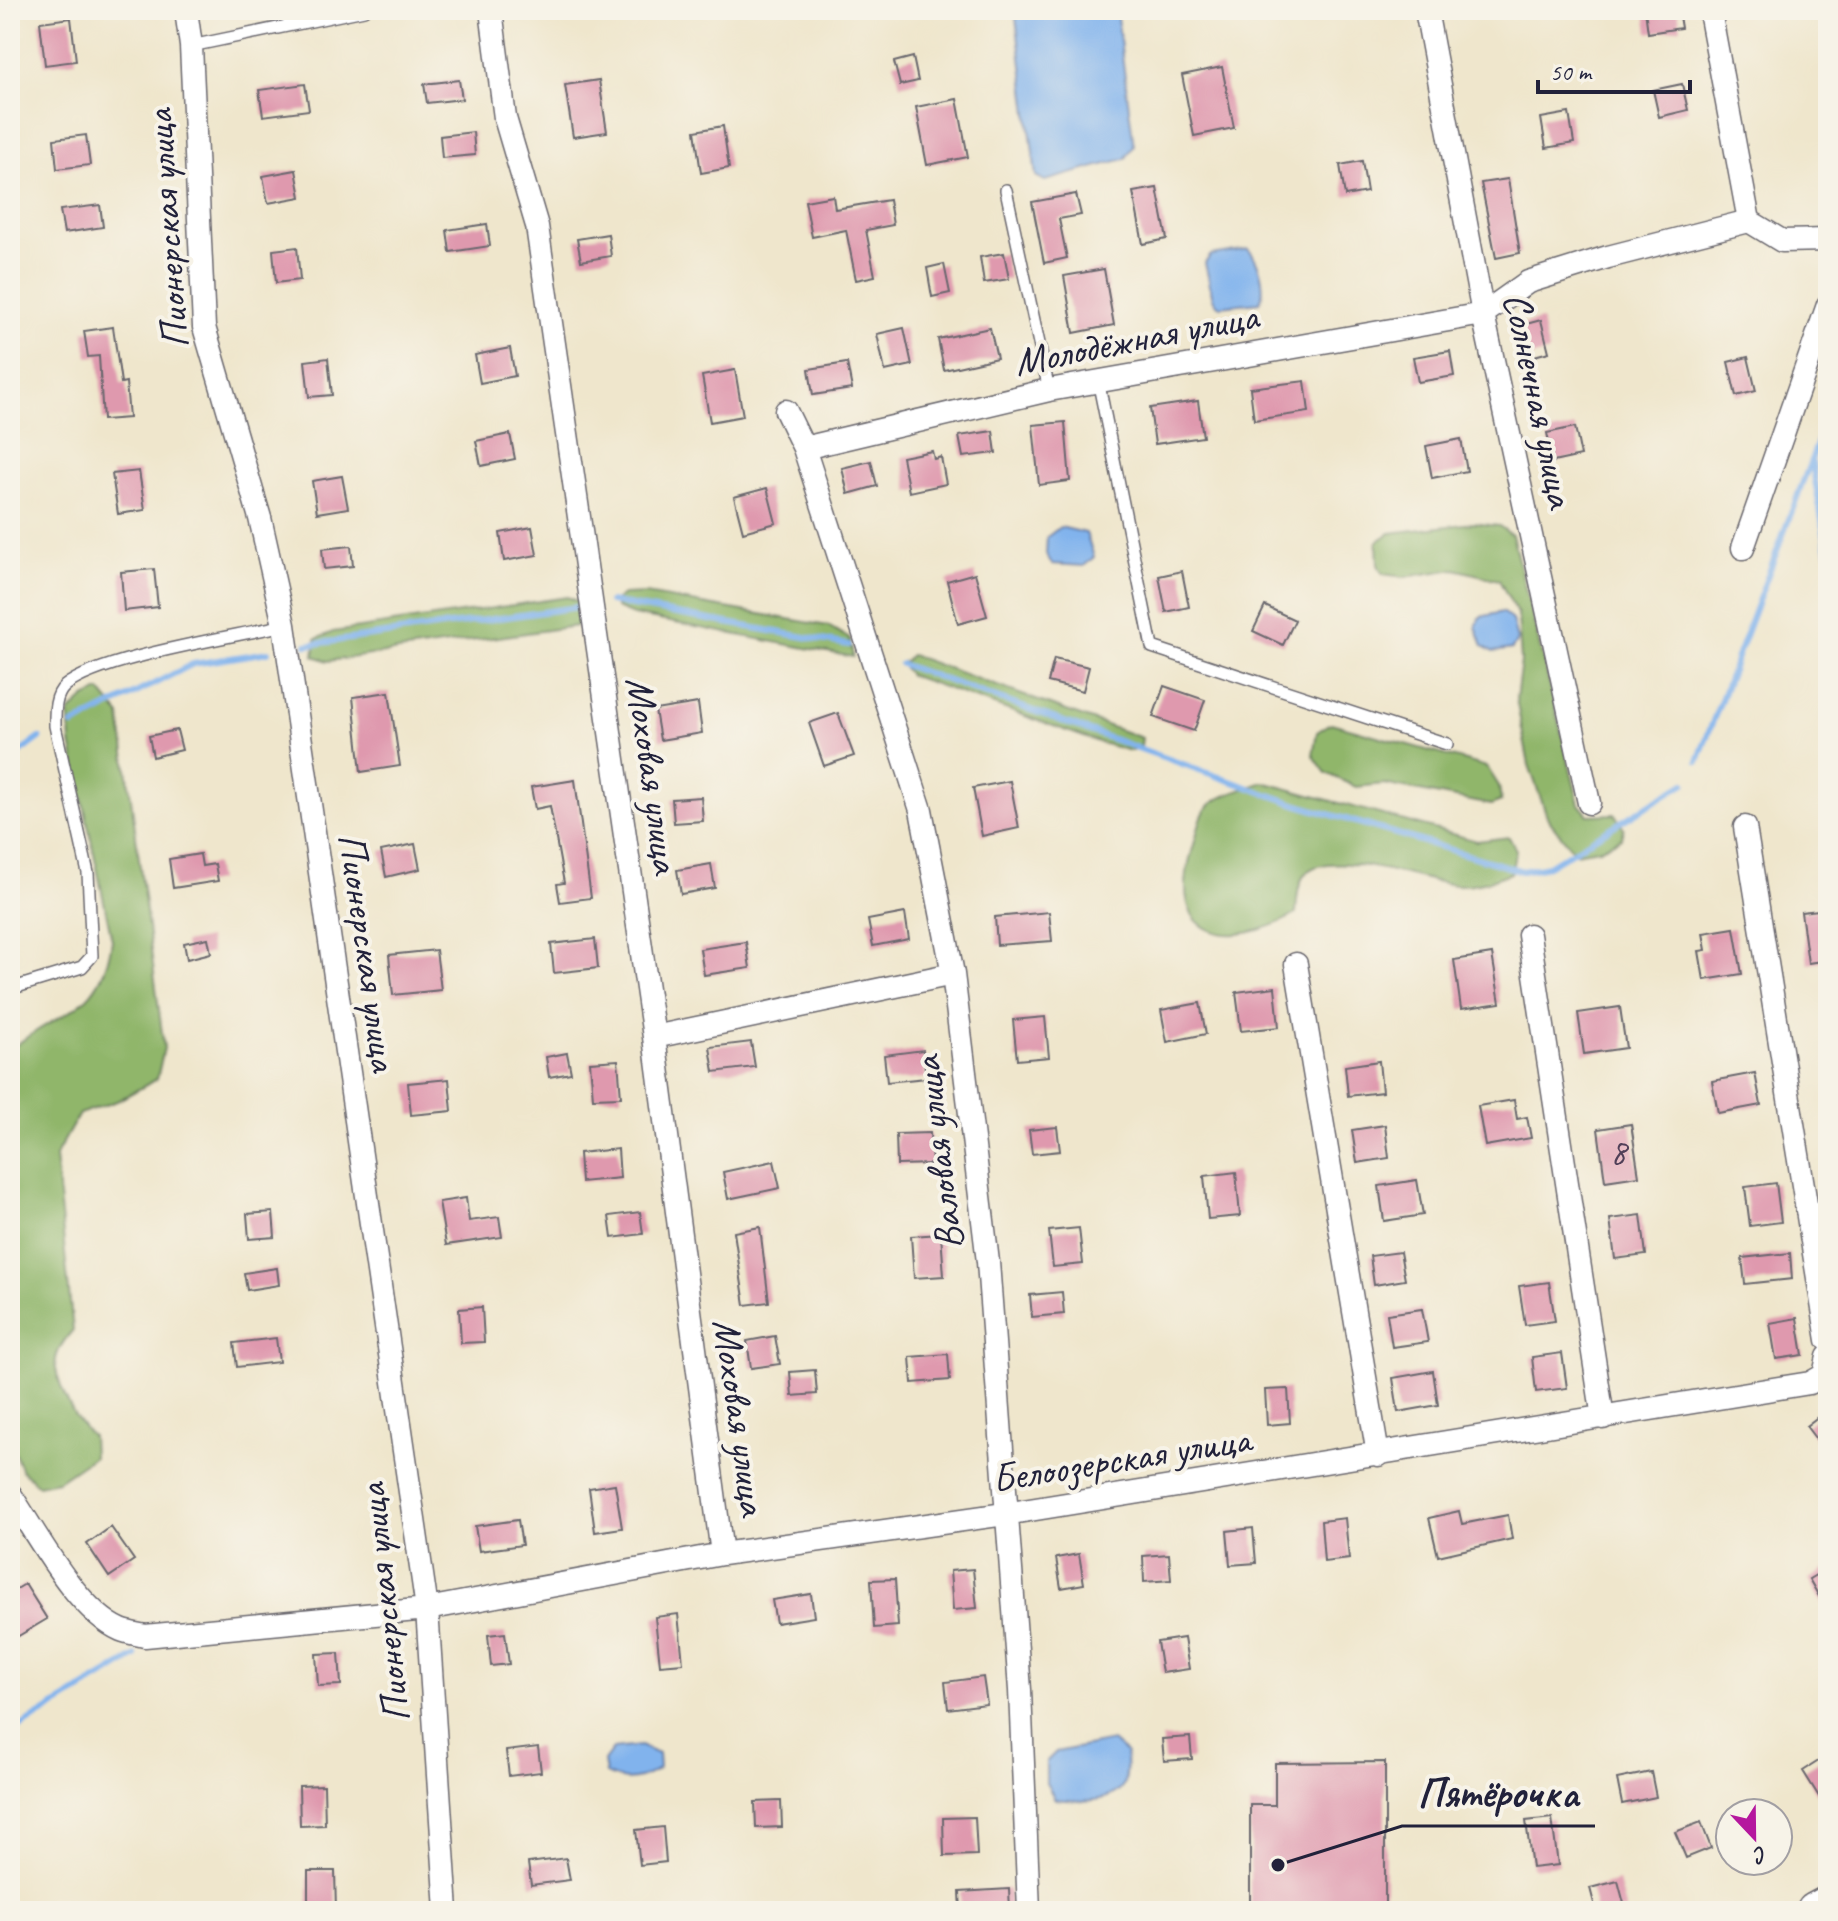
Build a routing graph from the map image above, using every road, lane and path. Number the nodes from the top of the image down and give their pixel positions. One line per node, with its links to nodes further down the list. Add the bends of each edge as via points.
1 (186, 10): 6 (street, Пионерская улица)
2 (364, 10): 6 (lane)
3 (491, 10): 25 (street, Моховая улица, via 505,118 537,226)
4 (1426, 10): 11 (street, Солнечная улица)
5 (1711, 17): 8 (street)
6 (191, 46): 17 (street, Пионерская улица, via 204,327 260,518)
7 (1006, 190): 13 (lane)
8 (1749, 221): 9 (street, via 1782,241); 11 (street, via 1528,282)
9 (1828, 240)
10 (1828, 305): 16 (street)
11 (1483, 314): 12 (street, Молодёжная улица); 19 (street, Солнечная улица)
12 (1098, 380): 13 (street, Молодёжная улица); 18 (lane, via 1152,647)
13 (1049, 390): 15 (street, Молодёжная улица)
14 (786, 411): 15 (street, Валовая улица)
15 (804, 448): 23 (street, Валовая улица, via 921,810)
16 (1743, 548)
17 (284, 625): 24 (lane, via 116,663 64,687 54,704 55,726 88,873 92,956 82,967); 33 (street, Пионерская улица)
18 (1447, 744)
19 (1589, 803)
20 (1745, 827): 26 (street)
21 (1529, 935): 28 (street)
22 (1296, 964): 29 (street)
23 (953, 974): 25 (street); 31 (street, Валовая улица, via 988,1262)
24 (10, 989)
25 (654, 1037): 32 (street, Моховая улица)
26 (1828, 1340)
27 (1826, 1366): 28 (street, Белоозерская улица, via 1810,1383)
28 (1603, 1418): 29 (street, Белоозерская улица)
29 (1378, 1455): 31 (street, Белоозерская улица)
30 (10, 1494): 33 (street, Белоозерская улица, via 77,1591 121,1630 145,1636)
31 (1005, 1514): 32 (street, Белоозерская улица); 36 (street, Валовая улица, via 1020,1690)
32 (722, 1554): 33 (street, Белоозерская улица)
33 (427, 1609): 35 (street, Пионерская улица)
34 (1828, 1904): 37 (main road)
35 (447, 1911)
36 (1029, 1911)
37 (1815, 1911)

